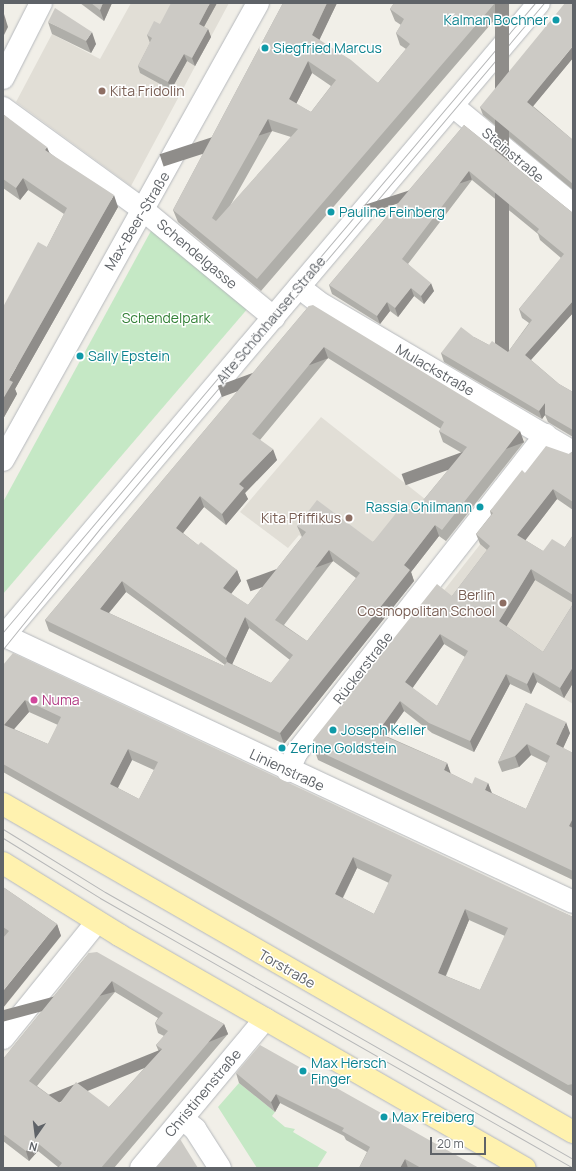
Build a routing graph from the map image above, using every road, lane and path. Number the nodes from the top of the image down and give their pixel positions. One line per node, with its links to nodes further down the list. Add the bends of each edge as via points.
1 (258, 3): 8 (street, Max-Beer-Straße, via 154,195)
2 (539, 3): 5 (street, Alte Schönhauser Straße)
3 (34, 6): 4 (street)
4 (3, 78)
5 (453, 106): 7 (street, Steinstraße); 9 (street, Alte Schönhauser Straße)
6 (3, 108): 8 (street, Schendelgasse)
7 (573, 205)
8 (142, 209): 10 (street, Schendelgasse); 13 (street, Max-Beer-Straße)
9 (299, 287): 10 (street, Alte Schönhauser Straße); 11 (street, Mulackstraße, via 318,302)
10 (274, 318): 14 (street, Alte Schönhauser Straße)
11 (546, 435): 12 (street, Mulackstraße); 15 (street, Rückerstraße, via 297,752)
12 (573, 452)
13 (3, 460)
14 (3, 636): 15 (street, Linienstraße)
15 (288, 771): 18 (street, Linienstraße)
16 (3, 804): 23 (main road, Torstraße)
17 (3, 863): 19 (main road)
18 (573, 902)
19 (97, 922): 20 (main road); 21 (street)
20 (265, 1019): 22 (street, Christinenstraße); 26 (main road)
21 (3, 1038)
22 (182, 1119): 24 (street, Christinenstraße); 25 (street, via 195,1129)
23 (573, 1132)
24 (141, 1168)
25 (220, 1168)
26 (525, 1168)

